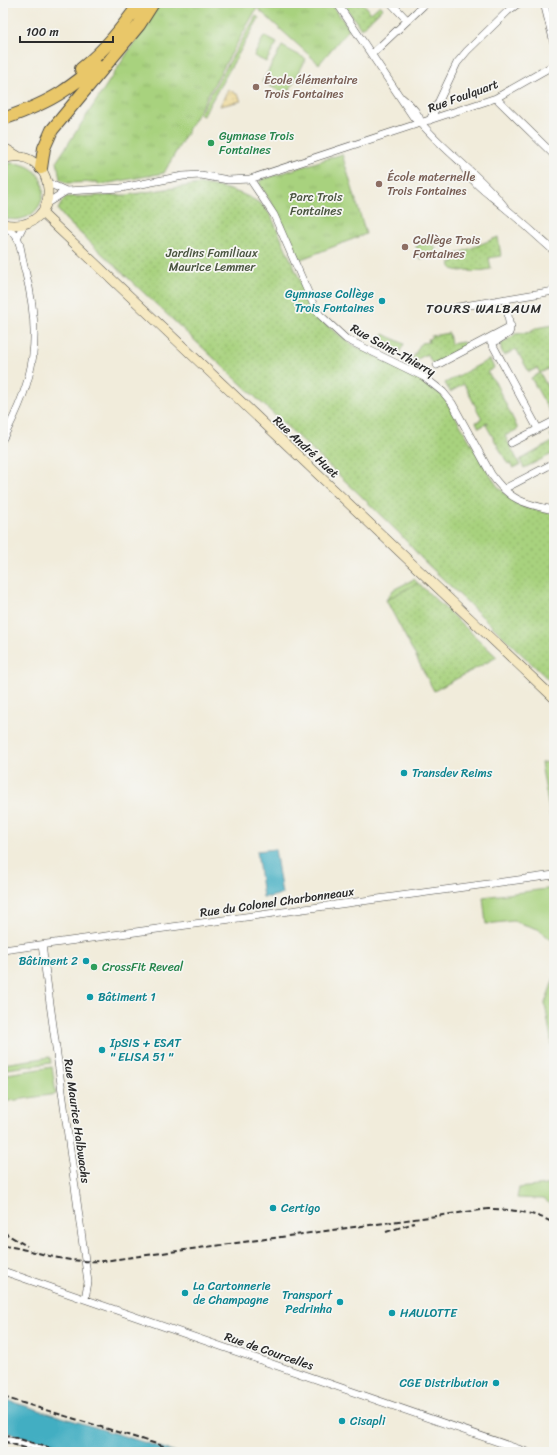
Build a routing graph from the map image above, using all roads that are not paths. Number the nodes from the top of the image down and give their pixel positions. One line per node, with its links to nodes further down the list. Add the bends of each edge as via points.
1 (140, 3): 13 (highway, via 113,39 77,73 56,88)
2 (152, 3): 14 (highway, via 100,64 61,93); 21 (highway, via 139,25 52,130 44,148)
3 (337, 3): 10 (street)
4 (391, 3): 8 (street)
5 (426, 3): 8 (street)
6 (519, 3): 15 (street, via 457,63)
7 (544, 3): 9 (street)
8 (408, 20): 10 (street)
9 (554, 43)
10 (372, 54): 16 (street, via 402,98 420,117)
11 (554, 65): 12 (street, Rue Foulquart)
12 (496, 98): 15 (street, Rue Foulquart); 18 (street)
13 (3, 111)
14 (3, 119)
15 (430, 120): 16 (street, Rue Foulquart)
16 (421, 123): 22 (street, Rue Foulquart); 30 (street, via 463,166 481,189)
17 (3, 147): 19 (street)
18 (554, 155)
19 (19, 157): 20 (street); 21 (street, via 34,162)
20 (3, 159)
21 (41, 168): 23 (street)
22 (250, 178): 24 (street, Rue Foulquart, via 228,180 193,175 121,188); 41 (street, Rue Saint-Thierry, via 274,215 320,315 346,339 424,378 443,392 452,403 491,474)
23 (48, 183): 24 (street); 25 (street)
24 (66, 191): 25 (street)
25 (47, 203): 26 (street)
26 (42, 212): 28 (street, via 34,220); 43 (street, Rue André Huet)
27 (3, 224): 28 (street); 29 (street)
28 (24, 224): 29 (street)
29 (17, 238): 38 (street, via 32,302 34,356 17,413)
30 (554, 251)
31 (554, 291): 32 (street)
32 (506, 298): 33 (street); 34 (street, via 511,326)
33 (458, 307)
34 (491, 340): 35 (street); 37 (street)
35 (437, 365)
36 (554, 421): 37 (street)
37 (538, 429): 39 (street)
38 (3, 438)
39 (511, 443)
40 (554, 463): 41 (street)
41 (504, 490): 42 (street, Rue Saint-Thierry, via 515,499)
42 (552, 508)
43 (554, 698)
44 (554, 874): 45 (street, Rue du Colonel Charbonneaux)
45 (42, 945): 46 (street, Rue du Colonel Charbonneaux); 48 (street, Rue Maurice Halbwachs, via 88,1282)
46 (3, 950)
47 (3, 1271): 48 (street, Rue de Courcelles)
48 (86, 1299): 51 (street, Rue de Courcelles)
49 (3, 1438): 50 (street)
50 (51, 1452)
51 (527, 1452)

